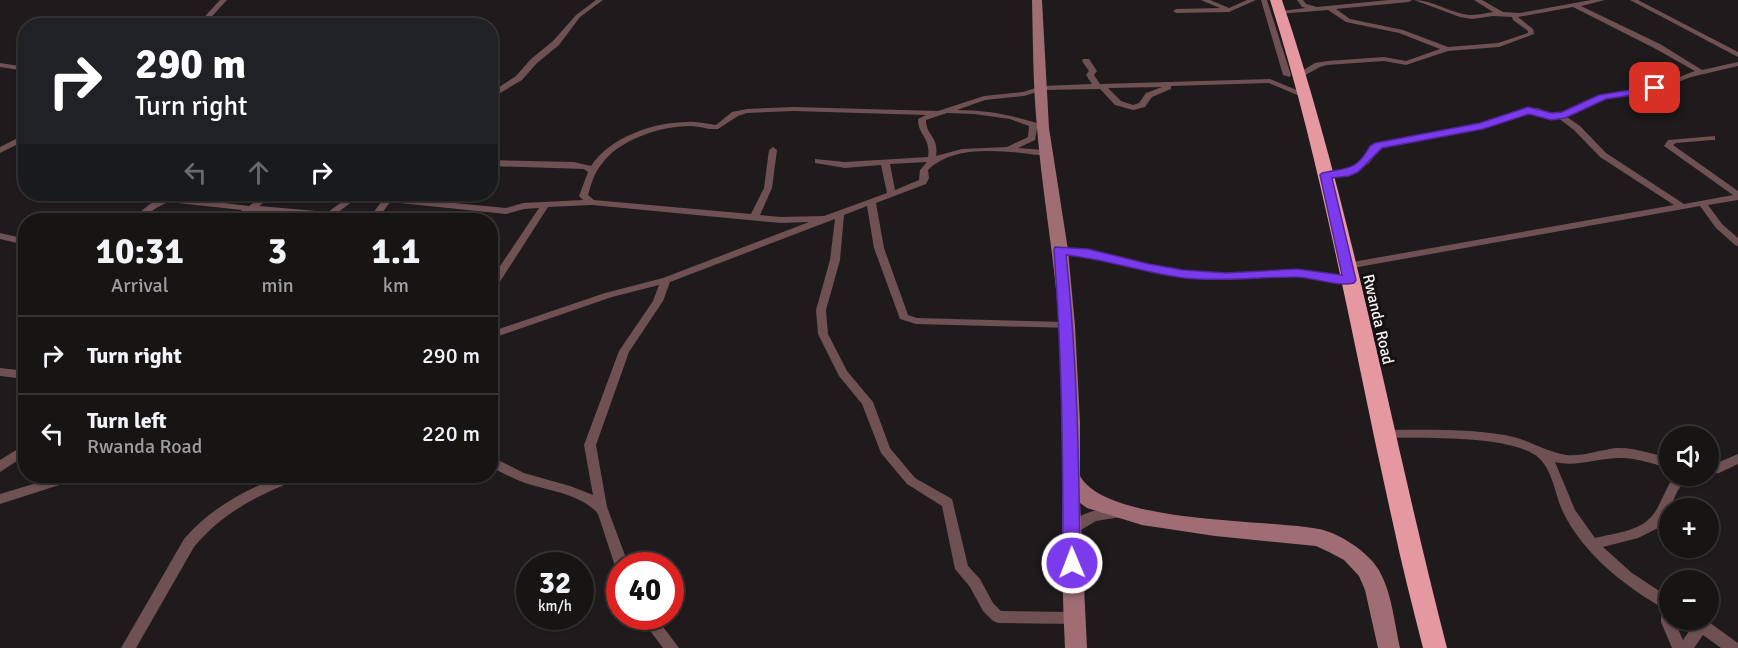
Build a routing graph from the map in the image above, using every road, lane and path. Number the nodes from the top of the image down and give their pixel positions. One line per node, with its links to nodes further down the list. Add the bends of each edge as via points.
1 (224, 0): 21 (street)
2 (600, 0): 34 (street, via 578,16 519,78)
3 (1037, 0): 33 (street)
4 (1204, 0): 15 (street)
5 (1253, 0): 15 (street)
6 (1300, 0): 17 (street, via 1304,6)
7 (1409, 0): 16 (street)
8 (1418, 0): 19 (street, via 1466,17)
9 (1477, 0): 19 (street)
10 (1602, 0): 12 (street)
11 (1633, 0): 23 (street)
12 (1586, 1): 14 (street)
13 (1272, 5): 15 (street); 17 (street); 29 (highway, Rwanda Road)
14 (1573, 5): 20 (street); 28 (street)
15 (1237, 8): 18 (street)
16 (1329, 8): 17 (street); 22 (street, via 1348,21 1401,31)
17 (1317, 9)
18 (1176, 11)
19 (1502, 14): 20 (street)
20 (1515, 15): 22 (street, via 1531,34 1499,45)
21 (207, 18)
22 (1447, 50): 29 (street, via 1406,63 1379,59 1326,63)
23 (1738, 55)
24 (1086, 61): 32 (street, via 1093,71 1090,75)
25 (1738, 63): 28 (street)
26 (0, 65): 27 (street)
27 (18, 68)
28 (1701, 72): 37 (street, via 1655,88 1603,97)
29 (1295, 73): 30 (street); 35 (highway, Rwanda Road)
30 (1270, 81): 31 (street); 35 (street)
31 (1170, 85): 32 (street); 32 (street, via 1132,108 1118,103)
32 (1100, 87): 33 (street)
33 (1042, 88): 36 (street, via 984,98); 38 (street)
34 (498, 92)
35 (1305, 95): 52 (highway, Rwanda Road)
36 (939, 112): 38 (street, via 1011,117); 47 (street, via 921,123 934,142); 51 (street, via 741,111 718,127 684,124 636,135 602,158)
37 (1560, 116): 52 (street, via 1528,110 1483,126 1379,146 1349,173); 64 (street, via 1603,155)
38 (1038, 127): 43 (street, via 1032,138); 46 (street)
39 (1712, 138): 54 (street, via 1676,141 1668,146)
40 (0, 139): 41 (street)
41 (18, 141)
42 (18, 142): 44 (street)
43 (1008, 149): 46 (street); 47 (street)
44 (0, 150)
45 (773, 150): 71 (street, via 768,188)
46 (1046, 153): 76 (street)
47 (931, 160): 50 (street); 53 (street, via 924,170 923,182)
48 (818, 161): 50 (street, via 840,165)
49 (498, 163): 51 (street, via 574,165)
50 (885, 163): 53 (street)
51 (592, 172): 61 (street, via 583,196)
52 (1326, 175): 77 (highway, Rwanda Road)
53 (891, 193): 60 (street)
54 (1738, 196): 62 (street)
55 (164, 201): 66 (street)
56 (202, 201): 65 (street)
57 (261, 201): 65 (street)
58 (349, 201): 69 (street)
59 (424, 201): 63 (street, via 506,212 521,206)
60 (871, 201): 70 (street); 80 (street, via 879,248 904,317 916,321)
61 (592, 202): 63 (street); 71 (street)
62 (1703, 204): 64 (street); 75 (street)
63 (544, 205): 78 (street)
64 (1683, 207): 77 (street)
65 (250, 209): 67 (street); 68 (street)
66 (146, 213)
67 (244, 213)
68 (284, 213)
69 (333, 213)
70 (840, 213): 72 (street); 103 (street, via 835,260 822,301 821,326 843,373 867,402 885,450 911,481 948,503 962,569 998,617)
71 (755, 216): 72 (street)
72 (823, 219): 79 (street)
73 (0, 236): 74 (street)
74 (18, 240)
75 (1738, 243)
76 (1060, 250): 77 (street, via 1183,274 1226,277); 80 (street)
77 (1348, 273): 84 (highway, Rwanda Road)
78 (498, 277)
79 (666, 280): 81 (street); 97 (street, via 658,301 624,351 590,445)
80 (1067, 327): 92 (street)
81 (498, 333)
82 (0, 372): 83 (street)
83 (18, 374)
84 (1386, 434): 86 (street, via 1454,435 1518,443); 112 (highway, Rwanda Road, via 1402,520)
85 (18, 454): 90 (street)
86 (1543, 454): 88 (street, via 1568,460 1629,453); 100 (street, via 1571,514)
87 (1738, 459): 91 (street)
88 (1659, 460)
89 (498, 465): 97 (street)
90 (0, 467)
91 (1719, 468)
92 (1070, 476): 98 (street, via 1083,495); 99 (street)
93 (51, 483): 96 (street)
94 (278, 483): 108 (street, via 259,490 189,543)
95 (1674, 486): 100 (street, via 1654,523)
96 (0, 499)
97 (601, 506): 101 (street)
98 (1122, 513): 99 (street, via 1098,513); 111 (street, via 1215,528 1319,538 1336,546 1367,570 1376,590)
99 (1071, 531): 103 (street)
100 (1594, 544): 102 (street, via 1628,580)
101 (617, 552)
102 (1659, 599)
103 (1073, 618): 110 (street)
104 (657, 630): 109 (street)
105 (1670, 630): 113 (street)
106 (1694, 630): 114 (street)
107 (1708, 630): 115 (street)
108 (128, 648)
109 (672, 648)
110 (1076, 648)
111 (1389, 648)
112 (1435, 648)
113 (1679, 648)
114 (1686, 648)
115 (1733, 648)

